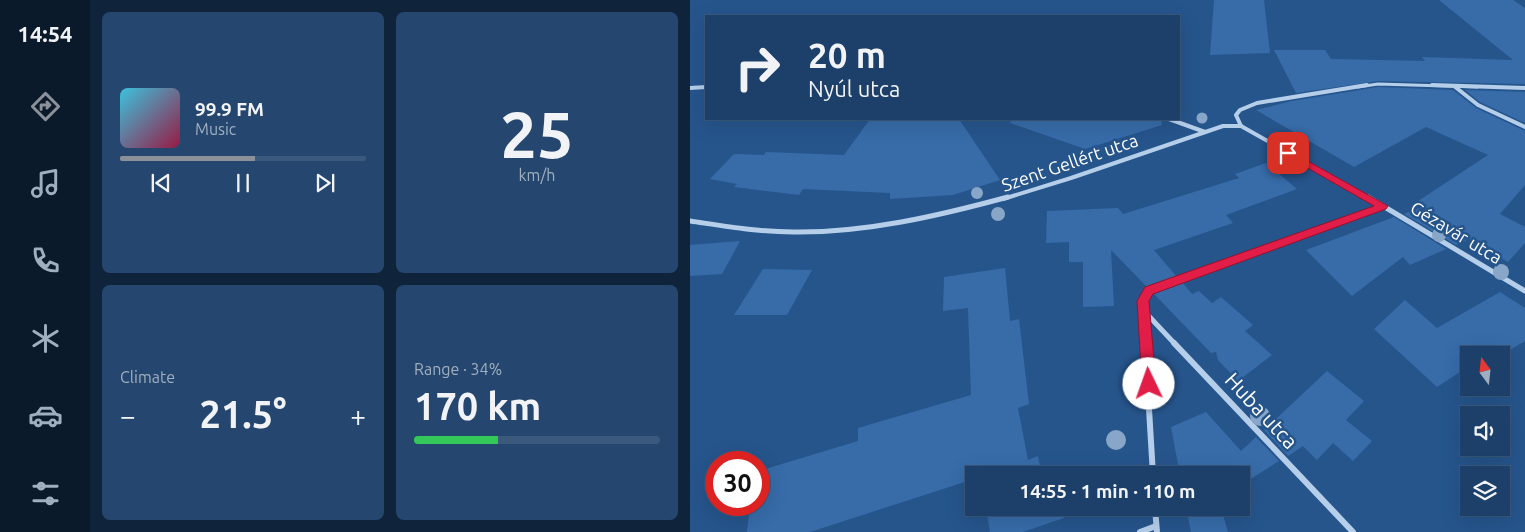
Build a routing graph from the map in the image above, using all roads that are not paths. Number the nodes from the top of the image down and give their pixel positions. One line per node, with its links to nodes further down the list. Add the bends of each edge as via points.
1 (1454, 86): 4 (street); 6 (street, via 1378,84 1299,95 1257,103 1240,110 1236,115); 7 (street, via 1471,102)
2 (705, 87): 3 (street)
3 (690, 88)
4 (1525, 88)
5 (1172, 120): 8 (street)
6 (1241, 126): 8 (street, Szent Gellért utca, via 1223,126); 9 (street, Gézavár utca)
7 (1525, 126)
8 (1205, 132): 10 (street, Szent Gellért utca, via 1000,202 930,218 869,228 809,232 748,230)
9 (1383, 206): 11 (street, Gézavár utca); 12 (street, via 1149,291 1143,301)
10 (690, 221)
11 (1525, 291)
12 (1145, 312): 13 (street); 17 (street, Huba utca)
13 (1154, 466)
14 (1156, 516): 15 (street)
15 (1157, 529): 16 (street)
16 (1140, 532)
17 (1353, 532)

